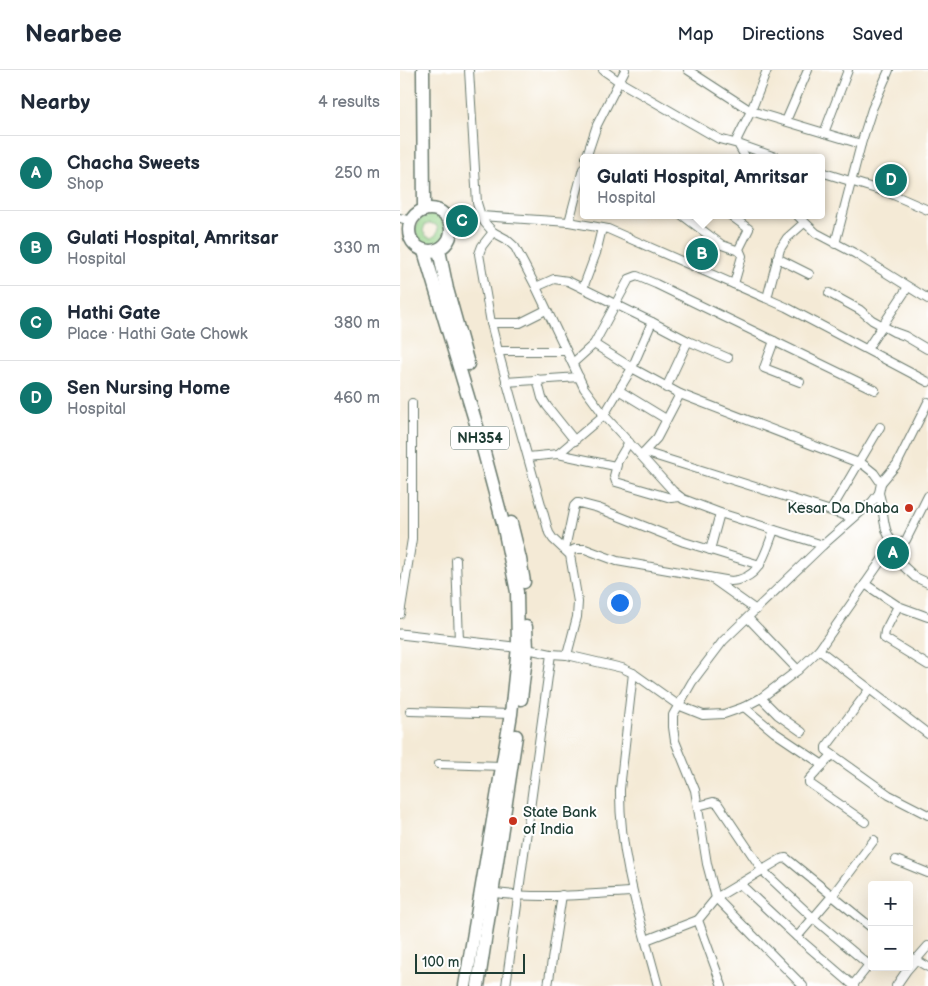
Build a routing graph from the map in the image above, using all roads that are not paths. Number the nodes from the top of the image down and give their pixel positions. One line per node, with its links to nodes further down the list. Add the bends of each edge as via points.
1 (423, 70): 22 (highway)
2 (469, 70): 24 (street, via 477,203)
3 (603, 70): 10 (street)
4 (625, 70): 10 (street)
5 (767, 70): 11 (street)
6 (808, 70): 12 (street)
7 (848, 70): 13 (street)
8 (889, 70): 15 (street)
9 (692, 71): 11 (street)
10 (620, 82): 14 (street, via 719,139); 16 (street, via 597,125)
11 (751, 111): 12 (street); 14 (street, via 738,135)
12 (786, 121): 13 (street)
13 (824, 133): 15 (street)
14 (738, 144): 17 (street); 18 (street)
15 (861, 144): 21 (street)
16 (587, 154)
17 (744, 154)
18 (767, 154)
19 (825, 173): 21 (street)
20 (580, 180): 29 (street)
21 (852, 182): 23 (street); 34 (street)
22 (424, 210): 28 (highway, NH354); 31 (highway, via 441,212)
23 (928, 210)
24 (481, 216): 29 (street); 31 (street); 33 (street)
25 (687, 219): 37 (street, via 722,245)
26 (735, 219): 37 (street, via 749,229)
27 (800, 219): 30 (street)
28 (406, 220): 36 (highway, NH354, via 409,235 417,248)
29 (569, 222): 32 (street)
30 (804, 223): 34 (street); 38 (street, via 782,243)
31 (451, 224): 35 (highway, via 451,237)
32 (602, 228): 40 (street); 43 (street)
33 (493, 232): 41 (street, via 515,247); 50 (street, via 479,254)
34 (835, 244): 42 (street)
35 (439, 250): 36 (highway); 107 (highway, NH354, via 520,559 525,599)
36 (424, 251): 107 (highway, NH354, via 503,523)
37 (739, 251): 40 (street, via 742,256)
38 (777, 258): 39 (street); 45 (street)
39 (809, 274)
40 (734, 284): 45 (street)
41 (536, 287): 43 (street, via 559,279); 48 (street)
42 (908, 287): 46 (street); 51 (street)
43 (583, 288): 47 (street)
44 (829, 293): 51 (street)
45 (766, 298): 56 (street)
46 (928, 299)
47 (615, 304): 49 (street); 53 (street, via 629,279 637,276); 54 (street)
48 (546, 310): 50 (street, via 520,323); 58 (street)
49 (652, 322): 52 (street); 61 (street)
50 (491, 323): 57 (street)
51 (884, 326): 55 (street); 56 (street)
52 (688, 341): 59 (street); 67 (street)
53 (774, 341): 65 (street, via 764,368); 68 (street)
54 (594, 344): 60 (street); 61 (street)
55 (927, 349)
56 (867, 350): 66 (street)
57 (498, 351): 58 (street); 64 (street)
58 (566, 351): 60 (street)
59 (728, 358)
60 (573, 363): 62 (street)
61 (632, 368): 67 (street); 69 (street)
62 (579, 377): 63 (street); 73 (street)
63 (538, 379): 64 (street); 76 (street, via 542,398)
64 (506, 382): 80 (street)
65 (800, 382)
66 (928, 382)
67 (666, 388): 70 (street)
68 (875, 390)
69 (620, 391): 73 (street); 74 (street)
70 (680, 394): 74 (street); 81 (street)
71 (928, 402): 83 (street, via 897,464)
72 (412, 403): 102 (street, via 412,539)
73 (604, 415): 76 (street); 77 (street)
74 (666, 419): 78 (street, via 657,438)
75 (880, 427): 81 (street)
76 (575, 441): 79 (street)
77 (629, 442): 78 (street); 82 (street)
78 (643, 453): 86 (street); 87 (street)
79 (558, 454): 80 (street); 82 (street)
80 (528, 457): 94 (street, via 549,533)
81 (859, 463): 83 (street, via 871,469); 87 (street)
82 (617, 465): 86 (street, via 616,482 671,498)
83 (880, 483): 84 (street)
84 (879, 493): 89 (street); 92 (street, via 885,530)
85 (928, 496): 92 (street, via 906,540)
86 (680, 497): 88 (street)
87 (831, 510): 89 (street)
88 (720, 513): 90 (street); 93 (street)
89 (852, 518): 91 (street)
90 (774, 530): 91 (street); 96 (street)
91 (823, 545): 101 (street)
92 (893, 545): 98 (street, via 901,553 901,566); 99 (street)
93 (710, 550): 94 (street, via 598,508 576,503); 96 (street)
94 (567, 551): 97 (street, via 585,549 616,561); 110 (street, via 572,560 578,609)
95 (456, 560): 106 (street)
96 (760, 565): 97 (street, via 748,577 739,580)
97 (709, 577): 101 (street)
98 (928, 583)
99 (865, 584): 100 (street); 108 (street)
100 (898, 606): 103 (street); 111 (street, via 884,638)
101 (756, 610): 104 (street)
102 (400, 614)
103 (928, 617)
104 (748, 618): 112 (street); 116 (street, via 716,650)
105 (400, 634): 106 (street)
106 (459, 640): 107 (street)
107 (523, 648): 109 (street); 119 (highway, NH354); 134 (highway, NH354)
108 (819, 650): 112 (street); 114 (street)
109 (551, 654): 110 (street); 136 (street)
110 (567, 655): 113 (street)
111 (928, 665)
112 (798, 670): 115 (street)
113 (633, 673): 116 (street); 135 (street, via 619,806)
114 (869, 690): 121 (street); 122 (street, via 826,747)
115 (761, 698): 117 (street); 120 (street)
116 (678, 705): 117 (street, via 695,713 713,715); 126 (street, via 672,727 693,782)
117 (744, 707): 124 (street)
118 (410, 711): 119 (street)
119 (511, 714): 125 (highway, NH354)
120 (802, 732)
121 (928, 734)
122 (832, 755): 124 (street); 127 (street, via 889,795)
123 (439, 764): 125 (street)
124 (823, 765): 128 (street, via 809,780 811,785)
125 (502, 766): 134 (highway, NH354)
126 (698, 806): 131 (street, via 718,804); 139 (street)
127 (928, 815)
128 (865, 822)
129 (874, 840): 138 (street)
130 (896, 860): 132 (street)
131 (762, 871): 133 (street); 138 (street, via 786,858); 140 (street)
132 (928, 873)
133 (740, 884): 139 (street); 143 (street)
134 (486, 892): 136 (street); 152 (highway, NH354); 153 (highway, NH354)
135 (632, 892): 137 (street); 144 (street)
136 (520, 895): 137 (street); 154 (street)
137 (562, 895): 155 (street)
138 (832, 896): 140 (street); 142 (street)
139 (716, 898): 141 (street); 158 (street)
140 (813, 918): 143 (street); 148 (street)
141 (698, 920): 144 (street); 157 (street)
142 (870, 926)
143 (796, 937): 159 (street)
144 (646, 940): 156 (street)
145 (928, 946): 146 (street)
146 (913, 957)
147 (913, 959): 150 (street)
148 (868, 961)
149 (868, 966): 159 (street)
150 (928, 967)
151 (905, 971): 160 (street)
152 (465, 986)
153 (478, 986)
154 (506, 986)
155 (548, 986)
156 (658, 986)
157 (722, 986)
158 (803, 986)
159 (853, 986)
160 (896, 986)

